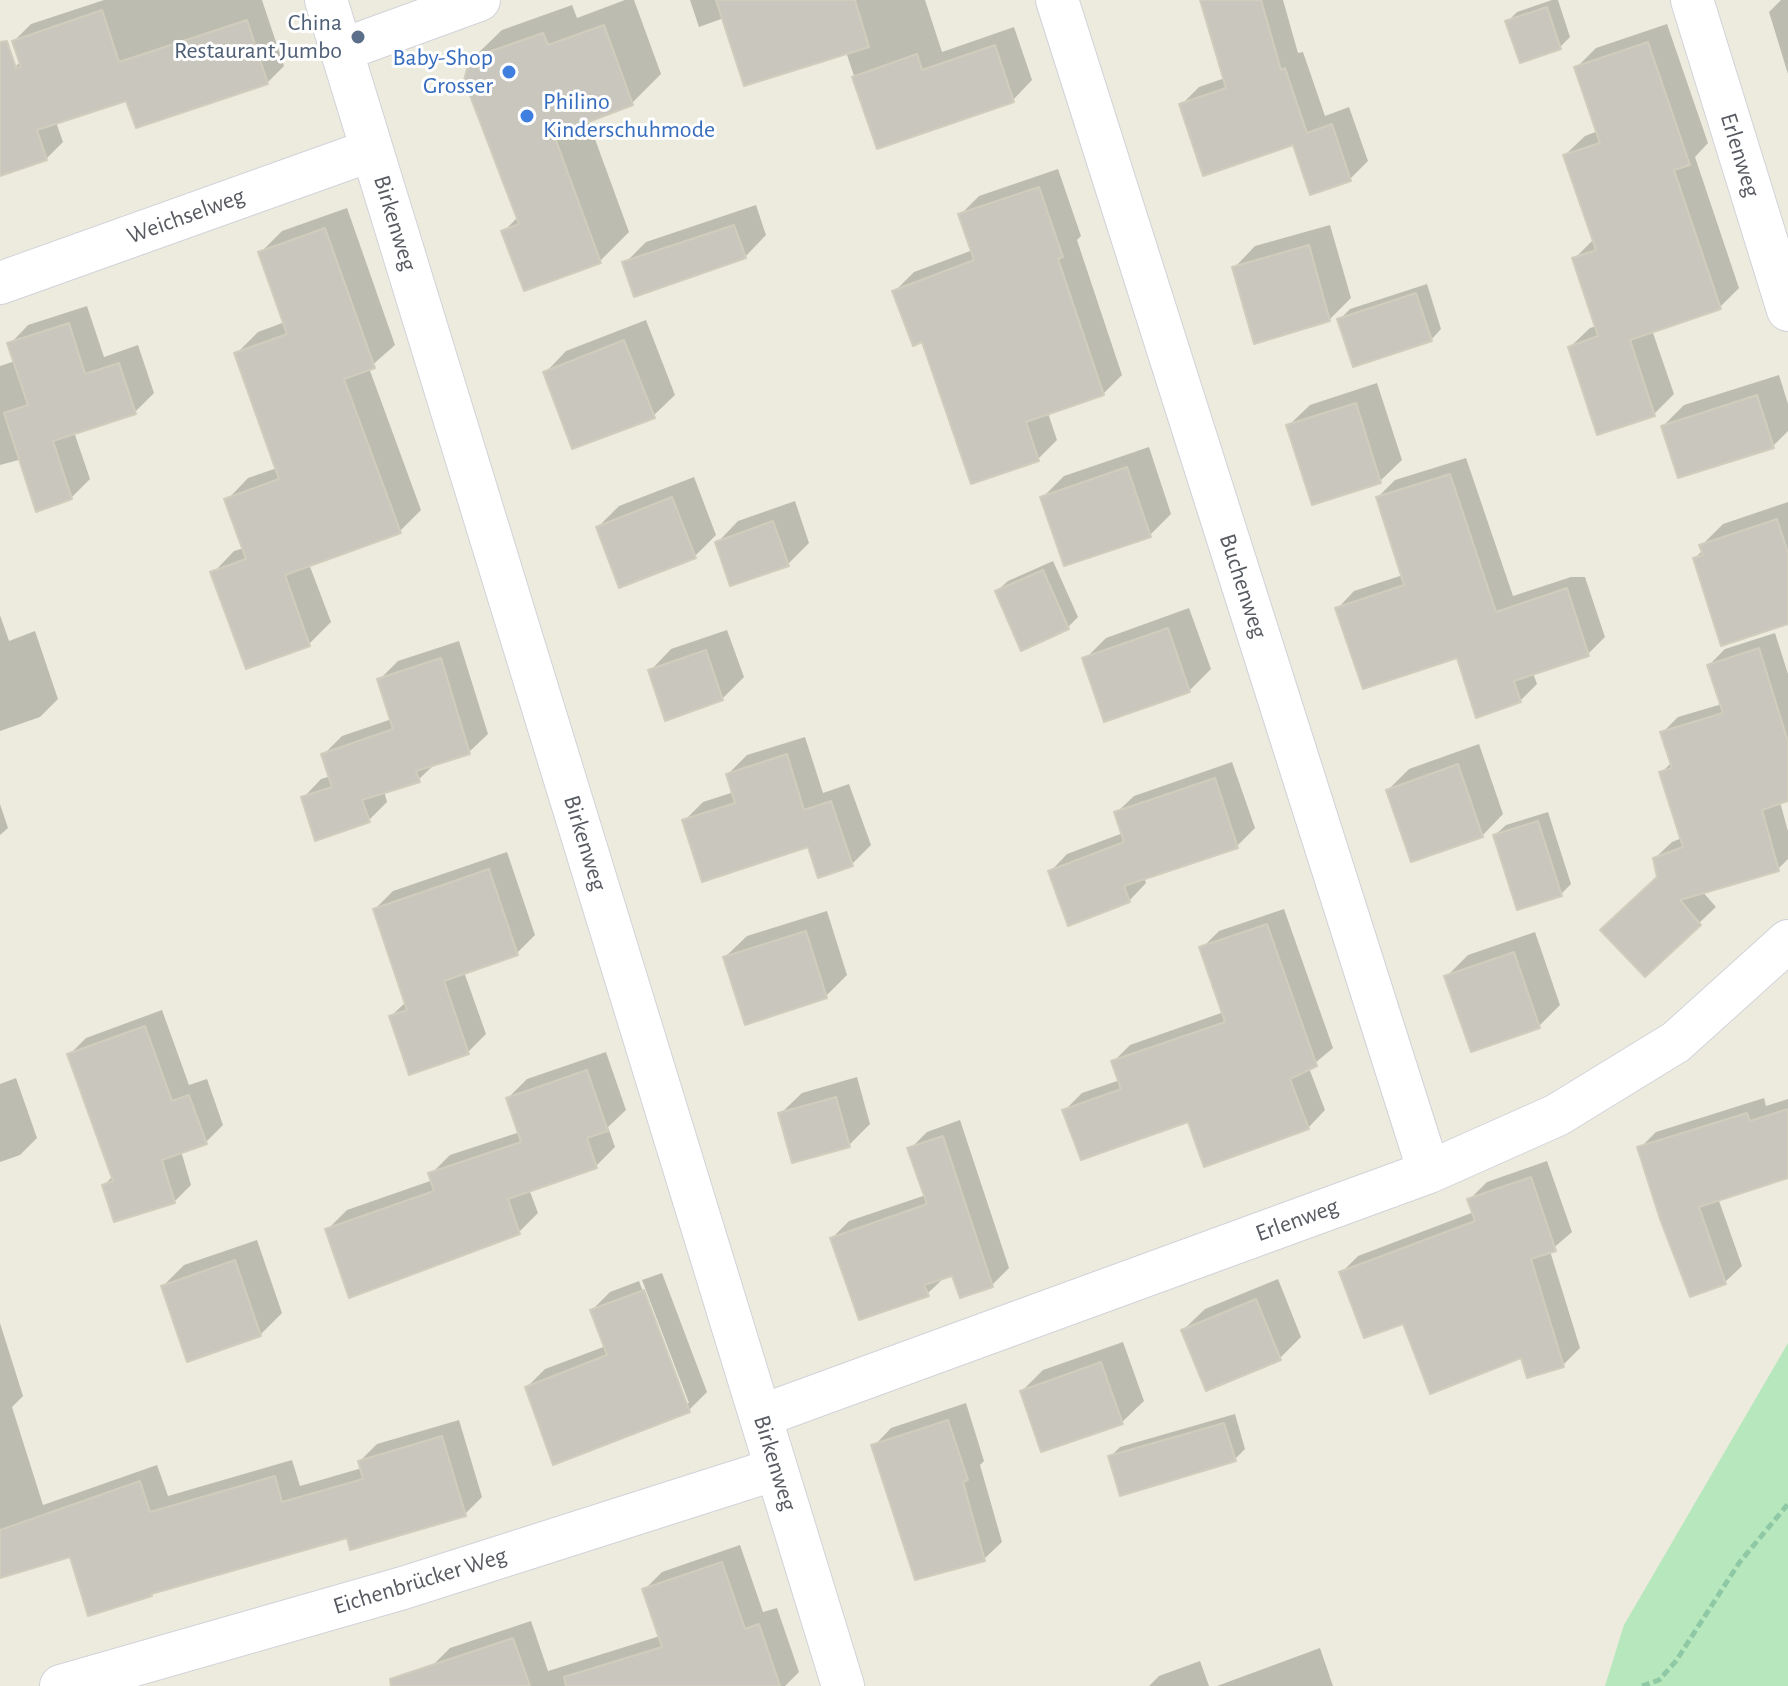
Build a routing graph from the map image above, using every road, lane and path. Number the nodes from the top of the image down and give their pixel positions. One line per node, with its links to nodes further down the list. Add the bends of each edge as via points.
1 (326, 0): 5 (street, Birkenweg)
2 (479, 0): 5 (street)
3 (1057, 0): 10 (street, Buchenweg)
4 (1692, 0): 8 (street, Erlenweg)
5 (342, 50): 6 (street, Birkenweg)
6 (372, 150): 7 (street, Weichselweg); 11 (street, Birkenweg)
7 (0, 283)
8 (1788, 310)
9 (1788, 941): 10 (street, Erlenweg, via 1676,1042 1557,1115)
10 (1429, 1172): 11 (street, Erlenweg)
11 (761, 1416): 12 (street, Birkenweg)
12 (776, 1469): 14 (street, Eichenbrücker Weg, via 403,1588); 15 (street, Birkenweg)
13 (1788, 1504): 16 (path, via 1739,1563 1676,1661 1659,1680)
14 (61, 1686)
15 (843, 1686)
16 (1642, 1686)

